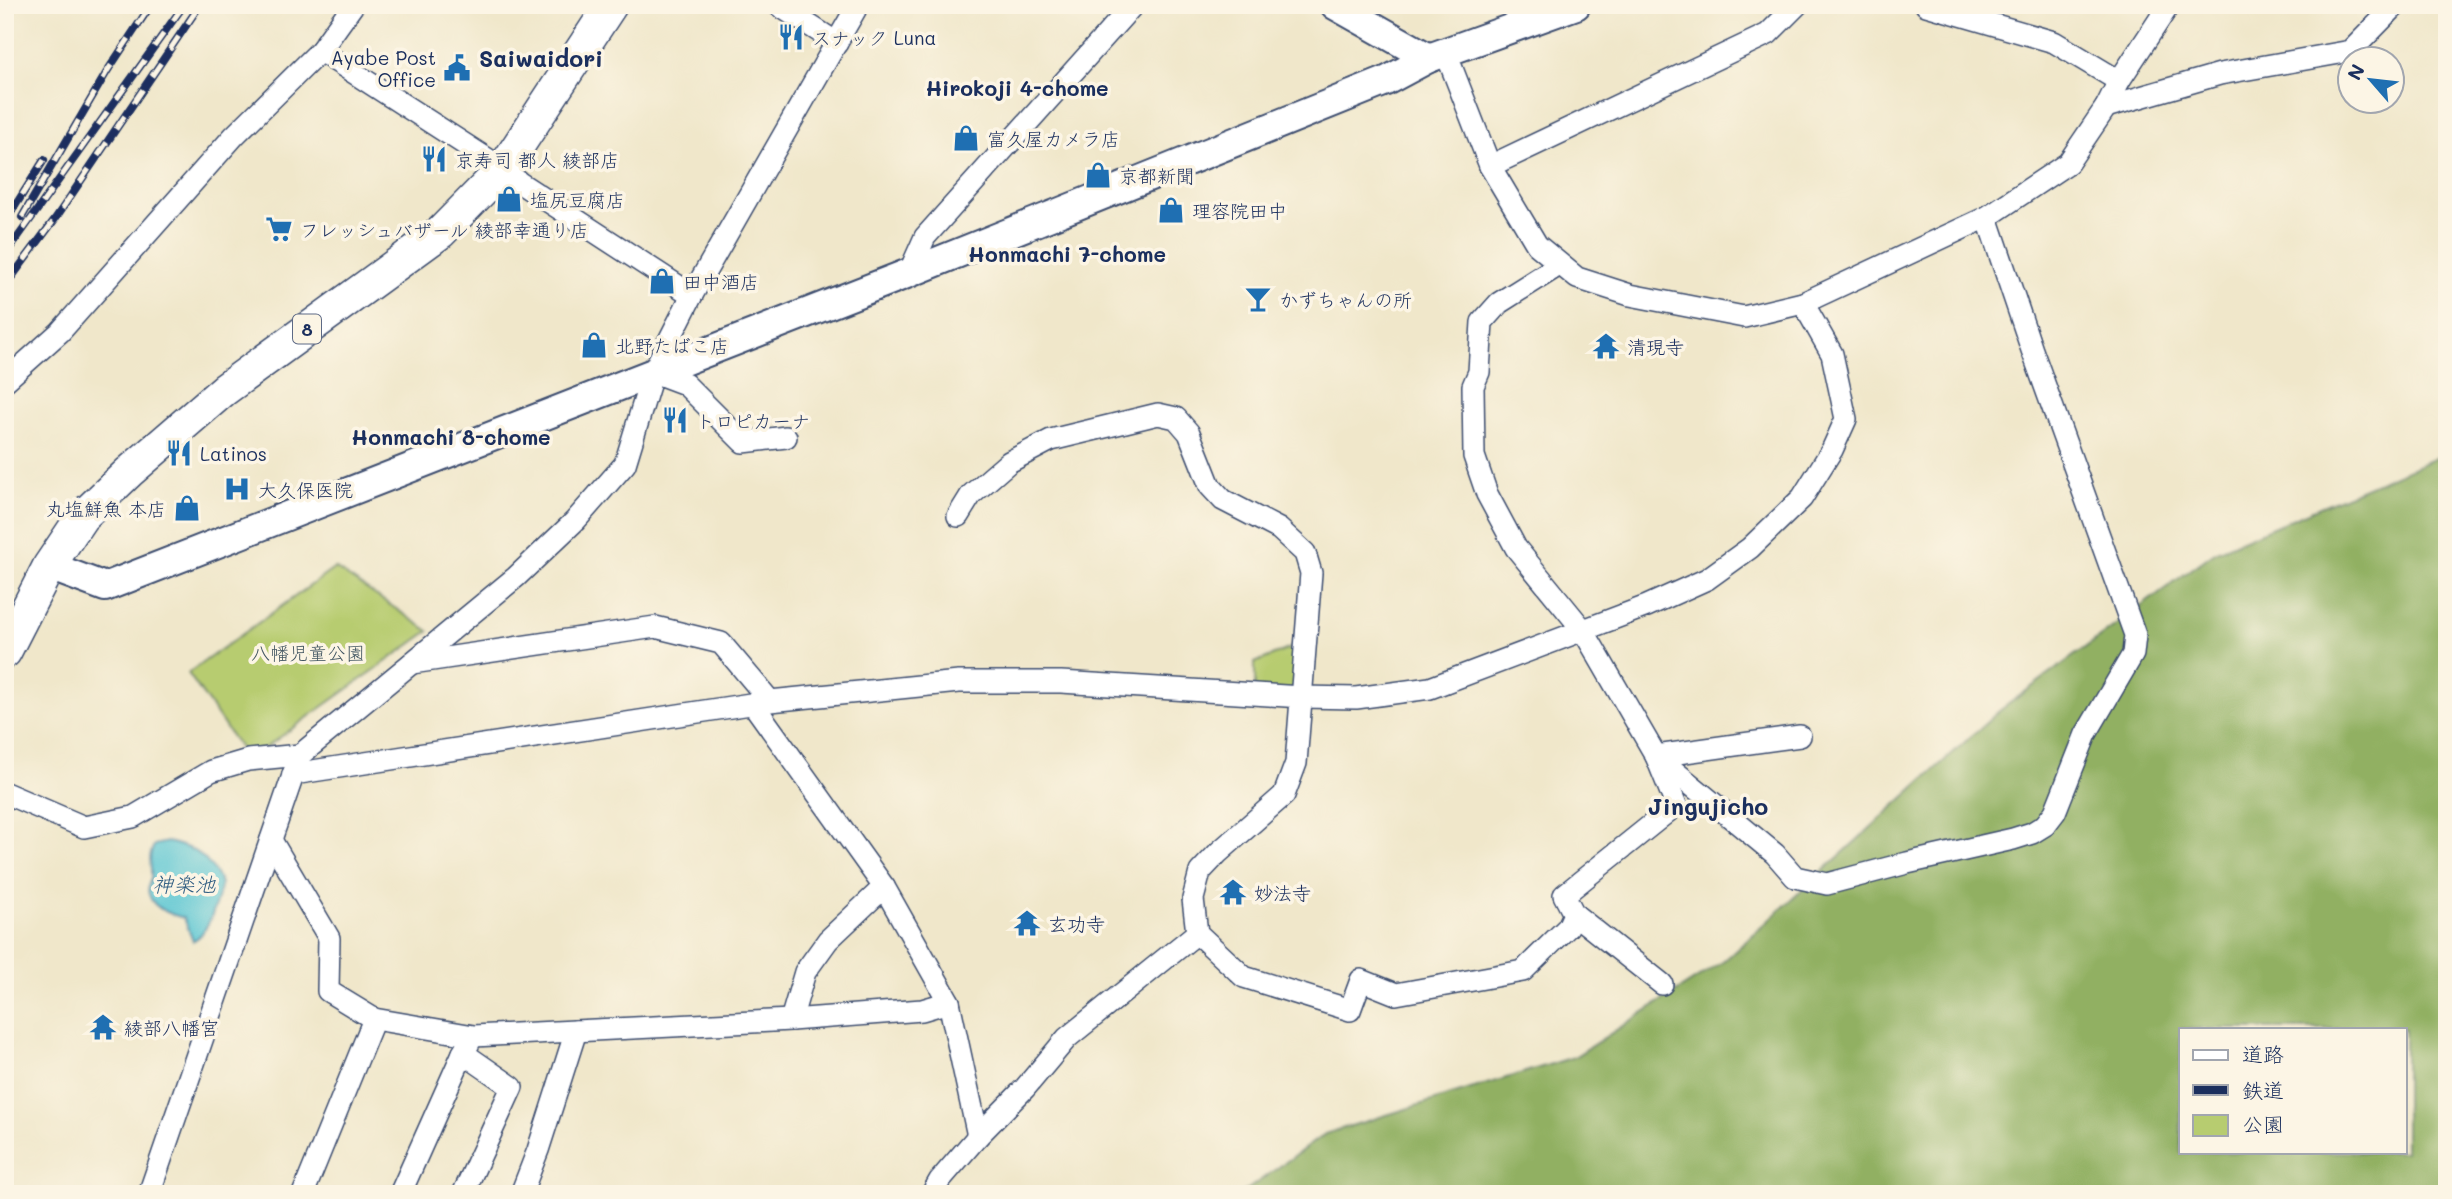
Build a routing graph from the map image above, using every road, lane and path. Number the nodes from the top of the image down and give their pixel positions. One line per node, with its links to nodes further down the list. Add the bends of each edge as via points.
1 (353, 5): 13 (street)
2 (611, 5): 18 (main road, 8)
3 (778, 5): 12 (street)
4 (858, 5): 12 (street)
5 (1133, 5): 21 (street, via 925,237)
6 (1576, 5): 14 (street)
7 (1797, 5): 17 (street, via 1768,34)
8 (1926, 5): 15 (street, via 2054,41)
9 (2169, 5): 15 (street)
10 (2396, 5): 16 (street, via 2351,51 2221,74)
11 (1336, 6): 14 (street)
12 (838, 43): 22 (street)
13 (320, 51): 18 (street); 25 (street, via 234,136 60,332)
14 (1437, 55): 17 (street); 21 (street, via 1386,81)
15 (2119, 81): 16 (street)
16 (2106, 107): 19 (street, via 2068,163)
17 (1490, 166): 20 (street, via 1537,245)
18 (503, 169): 22 (street); 28 (main road, 8, via 441,232 224,390 129,472 82,517)
19 (1987, 217): 23 (street); 35 (street, via 2135,635 2133,654 2086,734 2055,812 2032,833 1827,884 1795,877 1775,854)
20 (1559, 265): 23 (street, via 1577,278 1630,295 1744,317); 29 (street, via 1499,303 1482,322 1482,353 1473,386 1475,456 1487,494 1516,548)
21 (909, 273): 24 (street)
22 (692, 295): 24 (street)
23 (1803, 303): 29 (street, via 1832,354 1846,419 1802,498 1750,548 1707,579)
24 (653, 372): 26 (street, via 685,384 743,442); 28 (street, via 105,587); 31 (street, via 625,464 575,521 516,577)
25 (5, 381)
26 (786, 437)
27 (958, 516): 32 (street, via 971,495 1009,462 1051,440 1158,414 1176,418 1189,433 1210,486 1223,500 1279,529 1305,553 1311,573)
28 (49, 566): 30 (main road, 8)
29 (1583, 630): 32 (street, via 1430,688 1356,698); 35 (street)
30 (5, 652)
31 (410, 663): 33 (street, via 655,626 721,643 734,656); 36 (street)
32 (1302, 697): 33 (street, via 1061,682 959,682); 41 (street, via 1296,763 1283,794 1200,872 1193,899)
33 (761, 703): 36 (street); 39 (street)
34 (1800, 736): 35 (street)
35 (1656, 756): 40 (street, via 1676,805 1564,895)
36 (297, 765): 37 (street, via 248,760 211,771 133,817 84,827); 38 (street)
37 (5, 793)
38 (271, 840): 44 (street, via 329,937 328,991); 49 (street)
39 (884, 887): 43 (street); 45 (street, via 828,940 805,972)
40 (1574, 914): 41 (street, via 1568,927 1523,971 1396,994 1361,980 1350,1010 1244,977); 42 (street)
41 (1197, 933): 48 (street, via 1067,1038)
42 (1662, 984)
43 (949, 1002): 45 (street, via 922,1010); 48 (street)
44 (374, 1019): 47 (street); 50 (street)
45 (791, 1020): 46 (street)
46 (576, 1031): 47 (street); 53 (street)
47 (468, 1044): 51 (street); 52 (street, via 512,1087)
48 (978, 1136): 54 (street)
49 (149, 1194)
50 (303, 1194)
51 (400, 1194)
52 (463, 1194)
53 (521, 1194)
54 (932, 1194)

